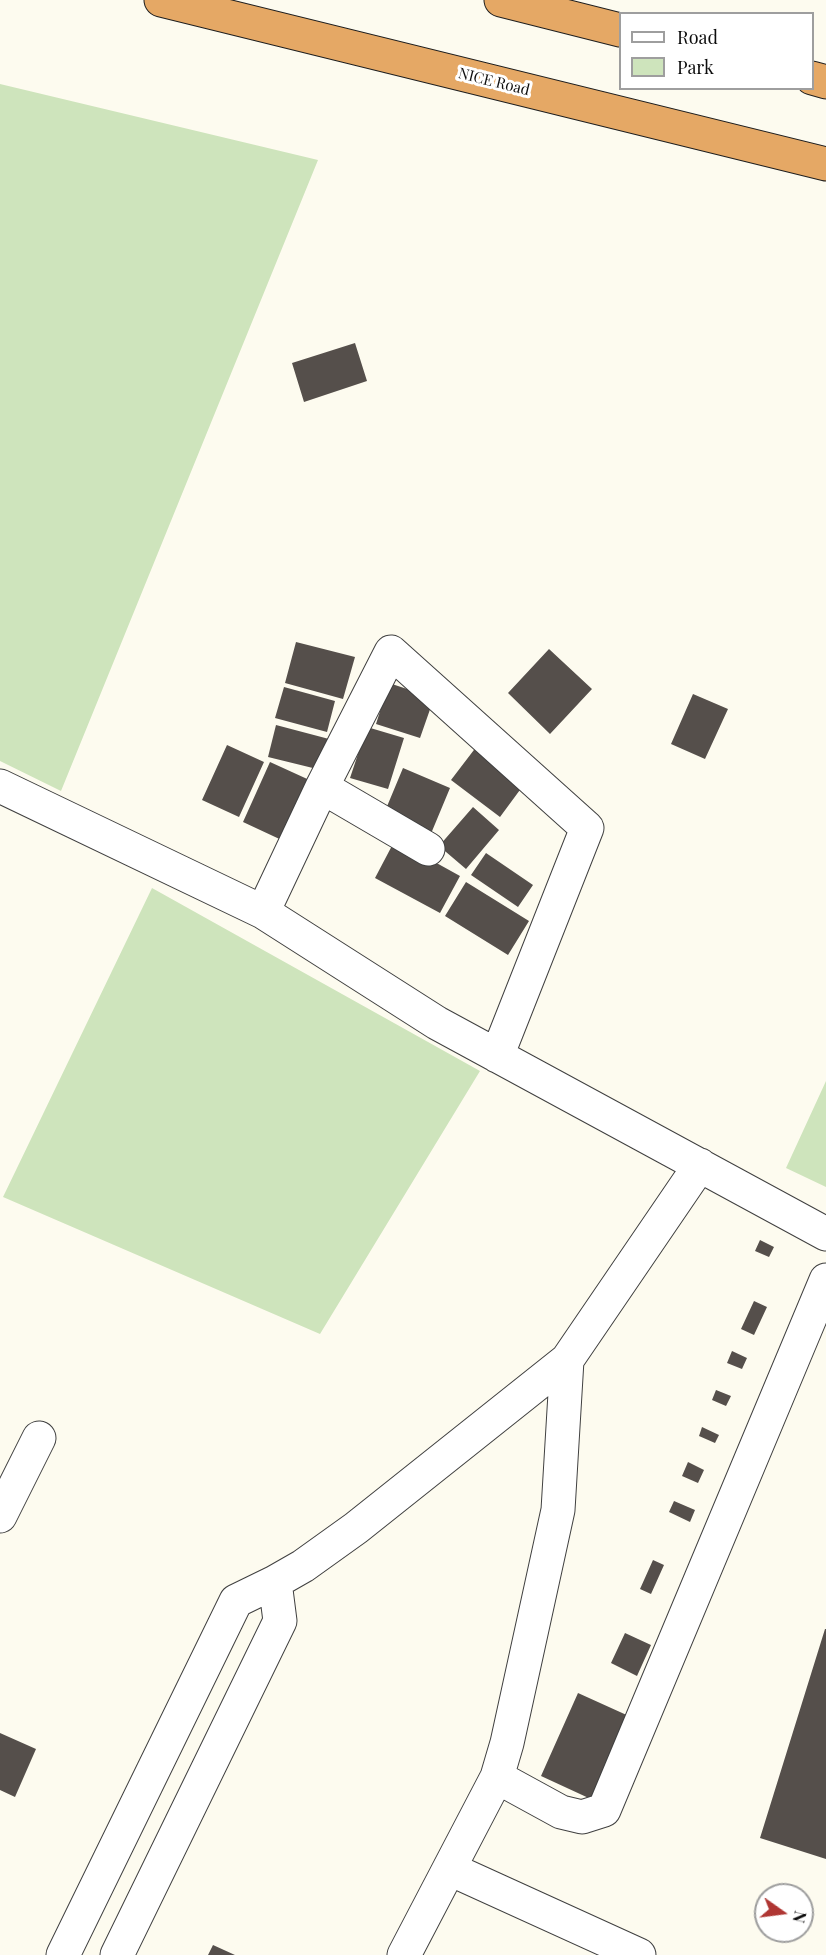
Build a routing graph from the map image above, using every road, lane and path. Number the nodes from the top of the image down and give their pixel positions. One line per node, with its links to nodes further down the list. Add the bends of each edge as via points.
1 (161, 0): 4 (highway, NICE Road)
2 (501, 0): 3 (highway)
3 (619, 30)
4 (826, 164)
5 (0, 786): 8 (street)
6 (322, 787): 7 (street); 8 (street); 9 (street, via 391,652 587,828)
7 (428, 849)
8 (263, 912): 9 (street, via 437,1023)
9 (497, 1056): 10 (street)
10 (700, 1165): 11 (street); 13 (street)
11 (826, 1234)
12 (826, 1280): 17 (street, via 604,1810 582,1817 561,1812)
13 (567, 1360): 16 (street, via 356,1528); 17 (street, via 558,1510)
14 (39, 1438): 15 (street)
15 (0, 1516)
16 (275, 1582): 19 (street, via 236,1601); 20 (street, via 280,1621)
17 (497, 1777): 18 (street)
18 (450, 1869): 21 (street); 22 (street)
19 (63, 1955)
20 (117, 1955)
21 (404, 1955)
22 (639, 1955)

